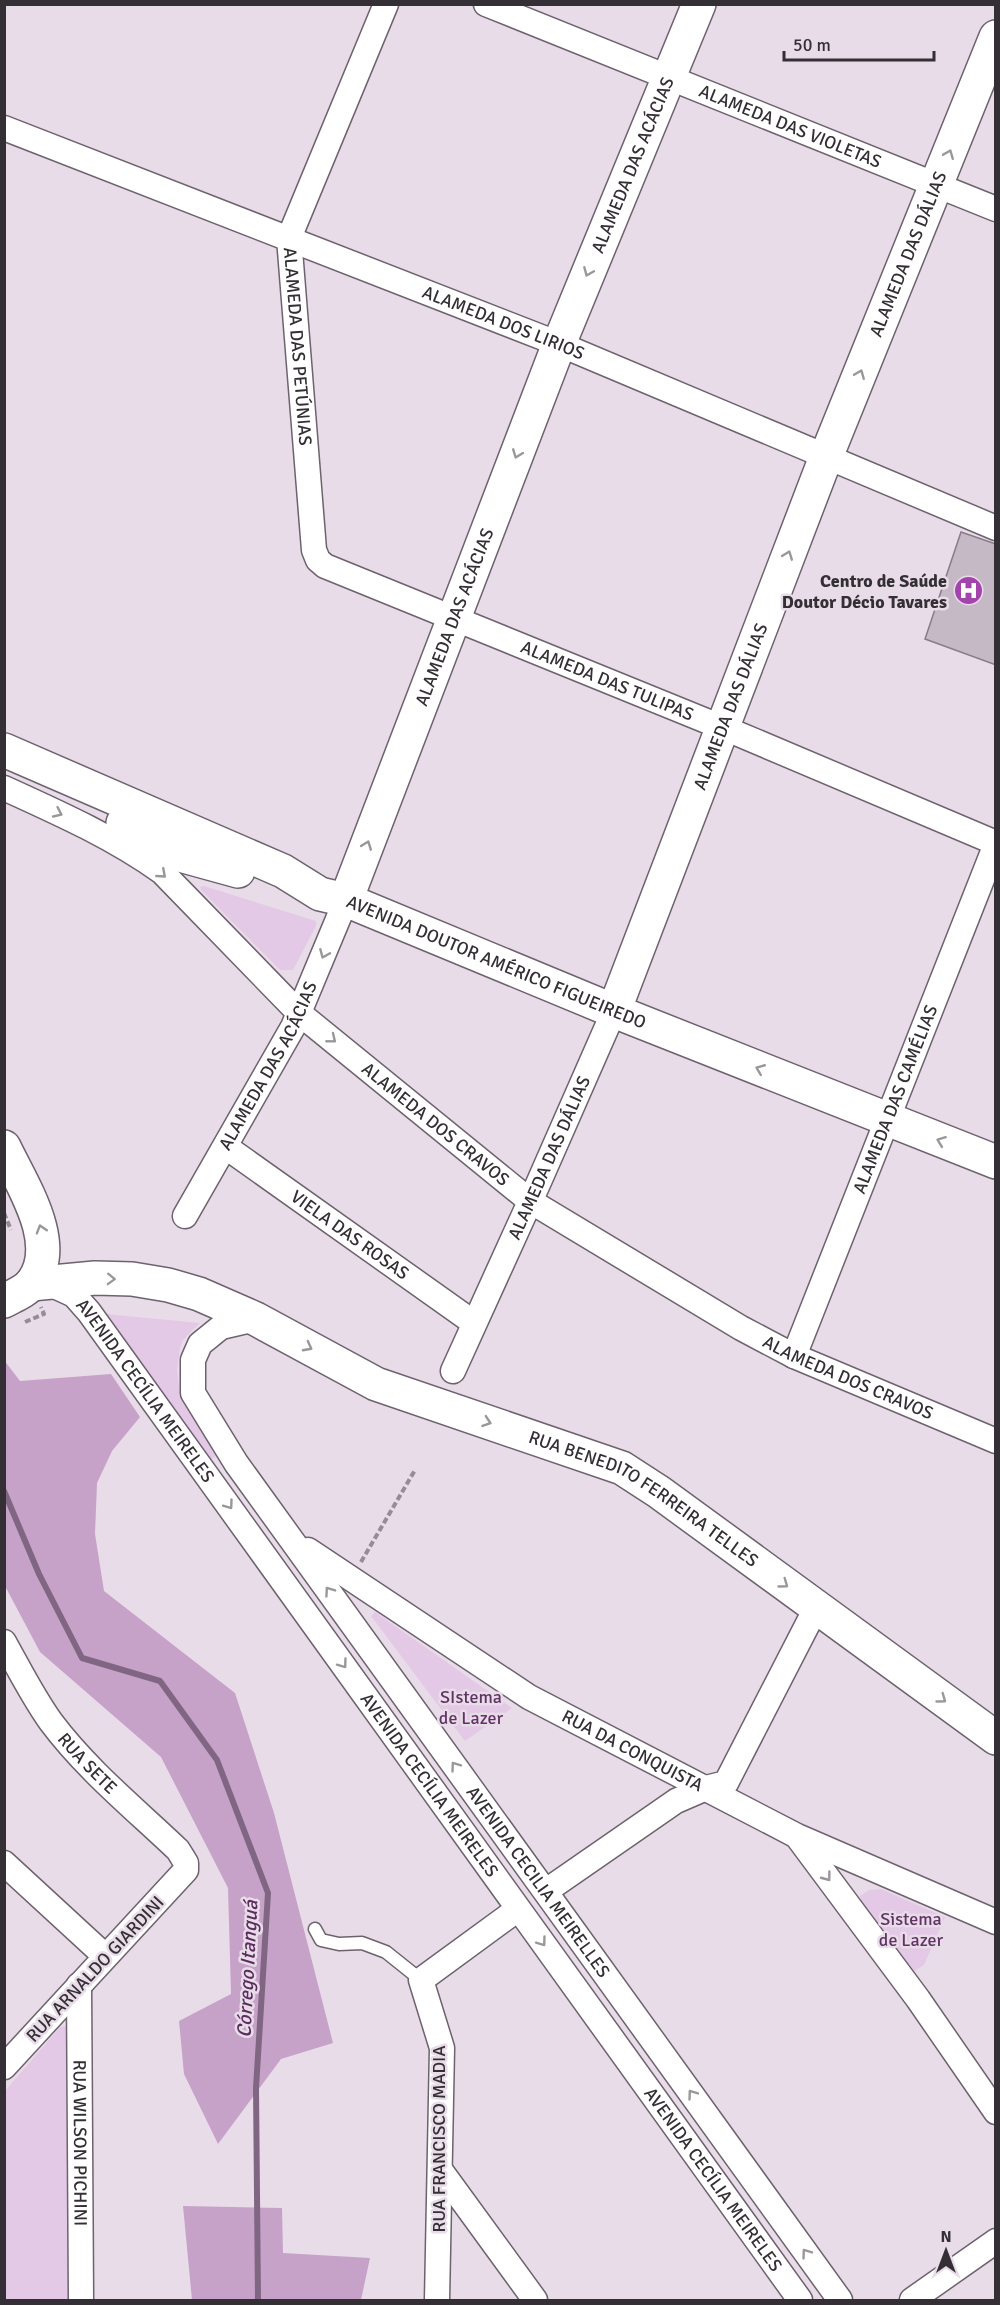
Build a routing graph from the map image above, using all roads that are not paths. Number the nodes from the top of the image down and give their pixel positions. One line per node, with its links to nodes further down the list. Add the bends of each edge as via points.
1 (386, 4): 9 (street, ALAMEDA DAS PETÚNIAS)
2 (486, 4): 5 (street, ALAMEDA DAS VIOLETAS)
3 (699, 4): 5 (main road, ALAMEDA DAS ACÁCIAS)
4 (996, 37): 7 (main road, ALAMEDA DAS DÁLIAS, one-way to 4)
5 (669, 78): 7 (street, ALAMEDA DAS VIOLETAS); 10 (main road, ALAMEDA DAS ACÁCIAS, one-way to 10)
6 (4, 128): 9 (street, ALAMEDA DOS LIRIOS)
7 (936, 185): 8 (street, ALAMEDA DAS VIOLETAS); 11 (main road, ALAMEDA DAS DÁLIAS, one-way to 7)
8 (996, 209)
9 (289, 238): 10 (street, ALAMEDA DOS LIRIOS); 13 (street, ALAMEDA DAS PETÚNIAS, via 314,550)
10 (558, 344): 11 (street, ALAMEDA DOS LIRIOS); 14 (main road, ALAMEDA DAS ACÁCIAS, one-way to 14)
11 (826, 457): 12 (street, ALAMEDA DOS LIRIOS); 15 (main road, ALAMEDA DAS DÁLIAS, one-way to 11)
12 (996, 528)
13 (318, 560): 14 (street, ALAMEDA DAS TULIPAS)
14 (454, 618): 15 (street, ALAMEDA DAS TULIPAS); 20 (main road, ALAMEDA DAS ACÁCIAS, one-way to 14)
15 (721, 727): 19 (street, ALAMEDA DAS TULIPAS); 21 (main road, ALAMEDA DAS DÁLIAS)
16 (4, 750): 20 (main road, AVENIDA DOUTOR AMÉRICO FIGUEIREDO, via 283,871)
17 (4, 769): 20 (main road, via 85,802 180,855)
18 (4, 788): 22 (street, ALAMEDA DOS CRAVOS, one-way to 22, via 114,841 162,872)
19 (996, 843): 23 (street, ALAMEDA DAS CAMÉLIAS)
20 (333, 897): 21 (main road, AVENIDA DOUTOR AMÉRICO FIGUEIREDO); 22 (street, ALAMEDA DAS ACÁCIAS, one-way to 22)
21 (614, 1011): 23 (main road, AVENIDA DOUTOR AMÉRICO FIGUEIREDO, one-way to 21); 27 (street, ALAMEDA DAS DÁLIAS)
22 (299, 1012): 25 (street, ALAMEDA DAS ACÁCIAS); 27 (street, ALAMEDA DOS CRAVOS, one-way to 27)
23 (886, 1120): 26 (main road, AVENIDA DOUTOR AMÉRICO FIGUEIREDO, one-way to 23); 32 (street, ALAMEDA DAS CAMÉLIAS)
24 (4, 1147): 29 (main road, one-way to 24, via 44,1255 44,1241 41,1226)
25 (226, 1147): 28 (street, ALAMEDA DAS ACÁCIAS); 31 (street, VIELA DAS ROSAS)
26 (996, 1162)
27 (530, 1201): 31 (street, ALAMEDA DAS DÁLIAS); 32 (street, ALAMEDA DOS CRAVOS)
28 (185, 1216)
29 (28, 1290): 30 (main road, RUA BENEDITO FERREIRA TELLES, one-way to 30, via 95,1278 132,1279 199,1294); 36 (street, AVENIDA CECÍLIA MEIRELES, via 74,1295)
30 (256, 1319): 35 (street, AVENIDA CECILIA MEIRELLES, via 221,1327 200,1344 193,1360 193,1393); 38 (main road, RUA BENEDITO FERREIRA TELLES, one-way to 38, via 376,1384 622,1468)
31 (474, 1323): 33 (street, ALAMEDA DAS DÁLIAS)
32 (794, 1356): 34 (street, ALAMEDA DOS CRAVOS)
33 (453, 1371)
34 (996, 1441)
35 (236, 1463): 36 (street); 37 (street, AVENIDA CECILIA MEIRELLES)
36 (211, 1481): 47 (street, AVENIDA CECÍLIA MEIRELES, one-way to 47)
37 (292, 1539): 41 (street, RUA DA CONQUISTA, via 529,1697); 46 (street, AVENIDA CECILIA MEIRELLES, one-way to 37)
38 (816, 1608): 40 (main road, RUA BENEDITO FERREIRA TELLES, one-way to 40); 41 (street, via 726,1783)
39 (4, 1642): 45 (street, RUA SETE, via 50,1721 78,1755 178,1850)
40 (996, 1738)
41 (706, 1788): 42 (street, RUA DA CONQUISTA); 46 (street, via 676,1801)
42 (797, 1836): 44 (street, RUA DA CONQUISTA); 48 (street, one-way to 48)
43 (4, 1863): 51 (street)
44 (859, 1864): 48 (street, via 851,1887); 49 (street, RUA DA CONQUISTA)
45 (186, 1870): 51 (street, RUA ARNALDO GIARDINI)
46 (546, 1891): 62 (street, AVENIDA CECILIA MEIRELLES, one-way to 46)
47 (518, 1909): 52 (street); 61 (street, AVENIDA CECÍLIA MEIRELES, one-way to 61)
48 (857, 1917): 55 (street)
49 (996, 1922)
50 (315, 1929): 52 (lane, via 321,1940 362,1943 386,1952)
51 (105, 1956): 53 (street, RUA ARNALDO GIARDINI)
52 (421, 1980): 56 (street, RUA FRANCISCO MADIA, via 442,2048)
53 (79, 1985): 54 (street, RUA ARNALDO GIARDINI); 58 (street, RUA WILSON PICHINI)
54 (4, 2067)
55 (996, 2112)
56 (441, 2170): 59 (street, RUA FRANCISCO MADIA); 60 (street)
57 (996, 2241): 63 (street)
58 (81, 2301)
59 (437, 2301)
60 (535, 2301)
61 (800, 2301)
62 (840, 2301)
63 (912, 2301)

